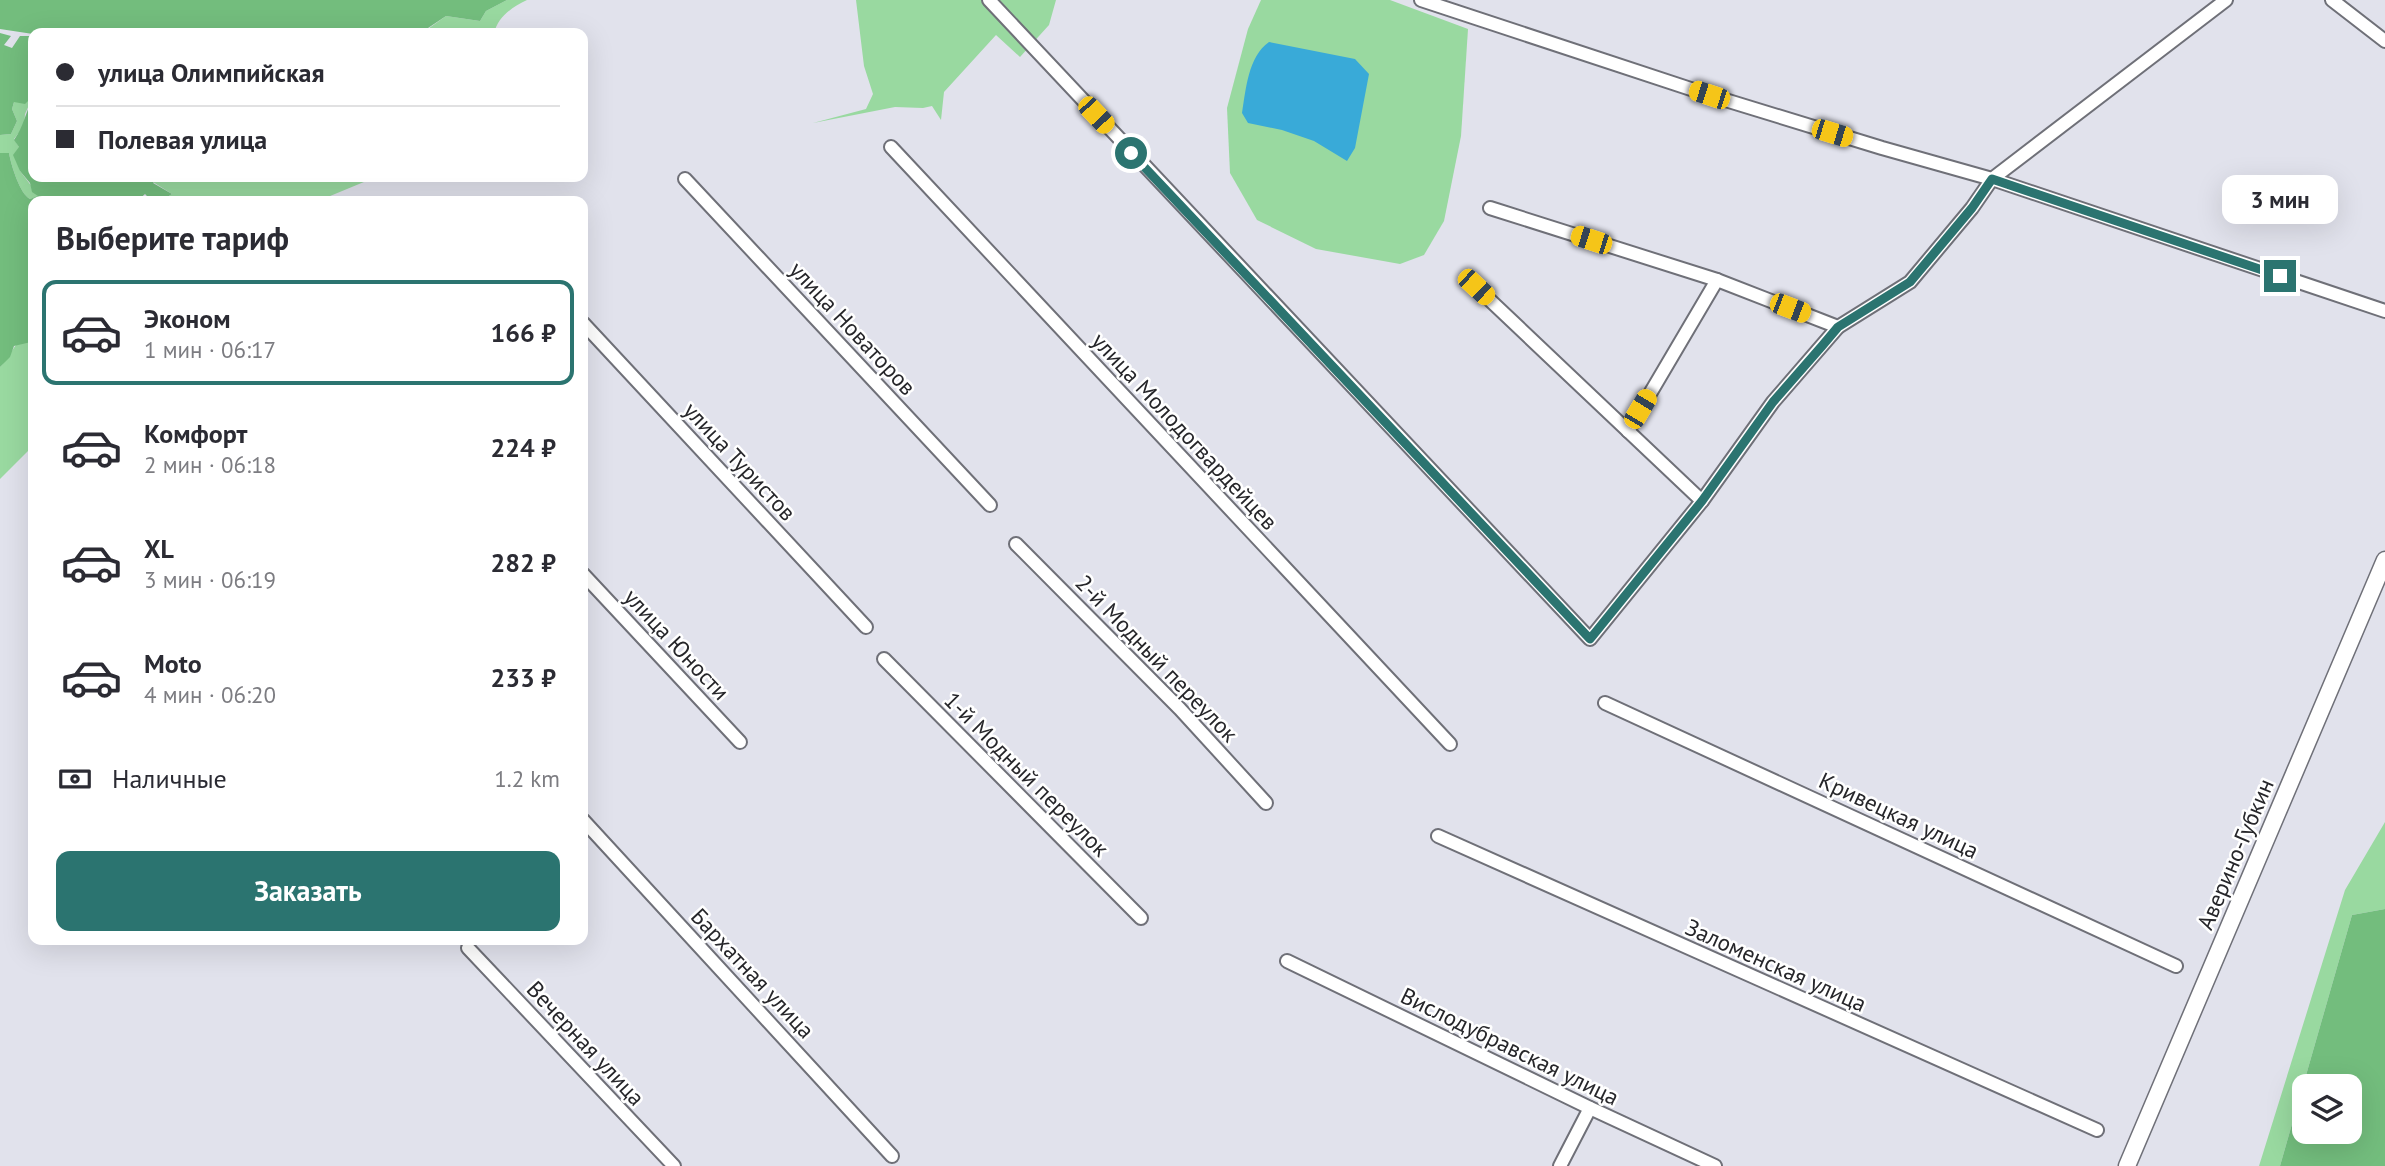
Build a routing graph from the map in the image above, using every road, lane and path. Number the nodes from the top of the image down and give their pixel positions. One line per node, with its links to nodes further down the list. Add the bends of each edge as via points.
1 (989, 0): 16 (street, via 1590,639)
2 (1421, 0): 8 (street, via 1709,95)
3 (2226, 0): 8 (street)
4 (2332, 0): 5 (street)
5 (2385, 41)
6 (891, 147): 25 (street, улица Молодогвардейцев)
7 (685, 179): 17 (street, улица Новаторов)
8 (1992, 179): 12 (street); 13 (street, via 1910,282)
9 (1490, 208): 10 (street)
10 (1717, 280): 13 (street); 15 (street)
11 (1476, 287): 15 (street)
12 (2385, 311)
13 (1838, 327): 16 (street, via 1773,402)
14 (588, 328): 21 (street, улица Туристов)
15 (1628, 431): 16 (street)
16 (1702, 501)
17 (990, 505)
18 (1016, 544): 26 (street, 2-й Модный переулок)
19 (2385, 560): 39 (main road, Аверино-Губкин)
20 (588, 579): 24 (street, улица Юности)
21 (866, 627)
22 (884, 659): 29 (street, 1-й Модный переулок)
23 (1605, 703): 32 (street, Кривецкая улица)
24 (740, 742)
25 (1450, 744)
26 (1266, 803)
27 (588, 825): 35 (street, Бархатная улица)
28 (1438, 836): 34 (street, Заломенская улица)
29 (1141, 918)
30 (468, 948): 36 (street, Вечерная улица)
31 (1287, 961): 33 (street, Вислодубравская улица)
32 (2176, 966)
33 (1590, 1108): 37 (street); 38 (street, Вислодубравская улица)
34 (2097, 1130)
35 (892, 1156)
36 (674, 1166)
37 (1560, 1166)
38 (1715, 1166)
39 (2127, 1166)

